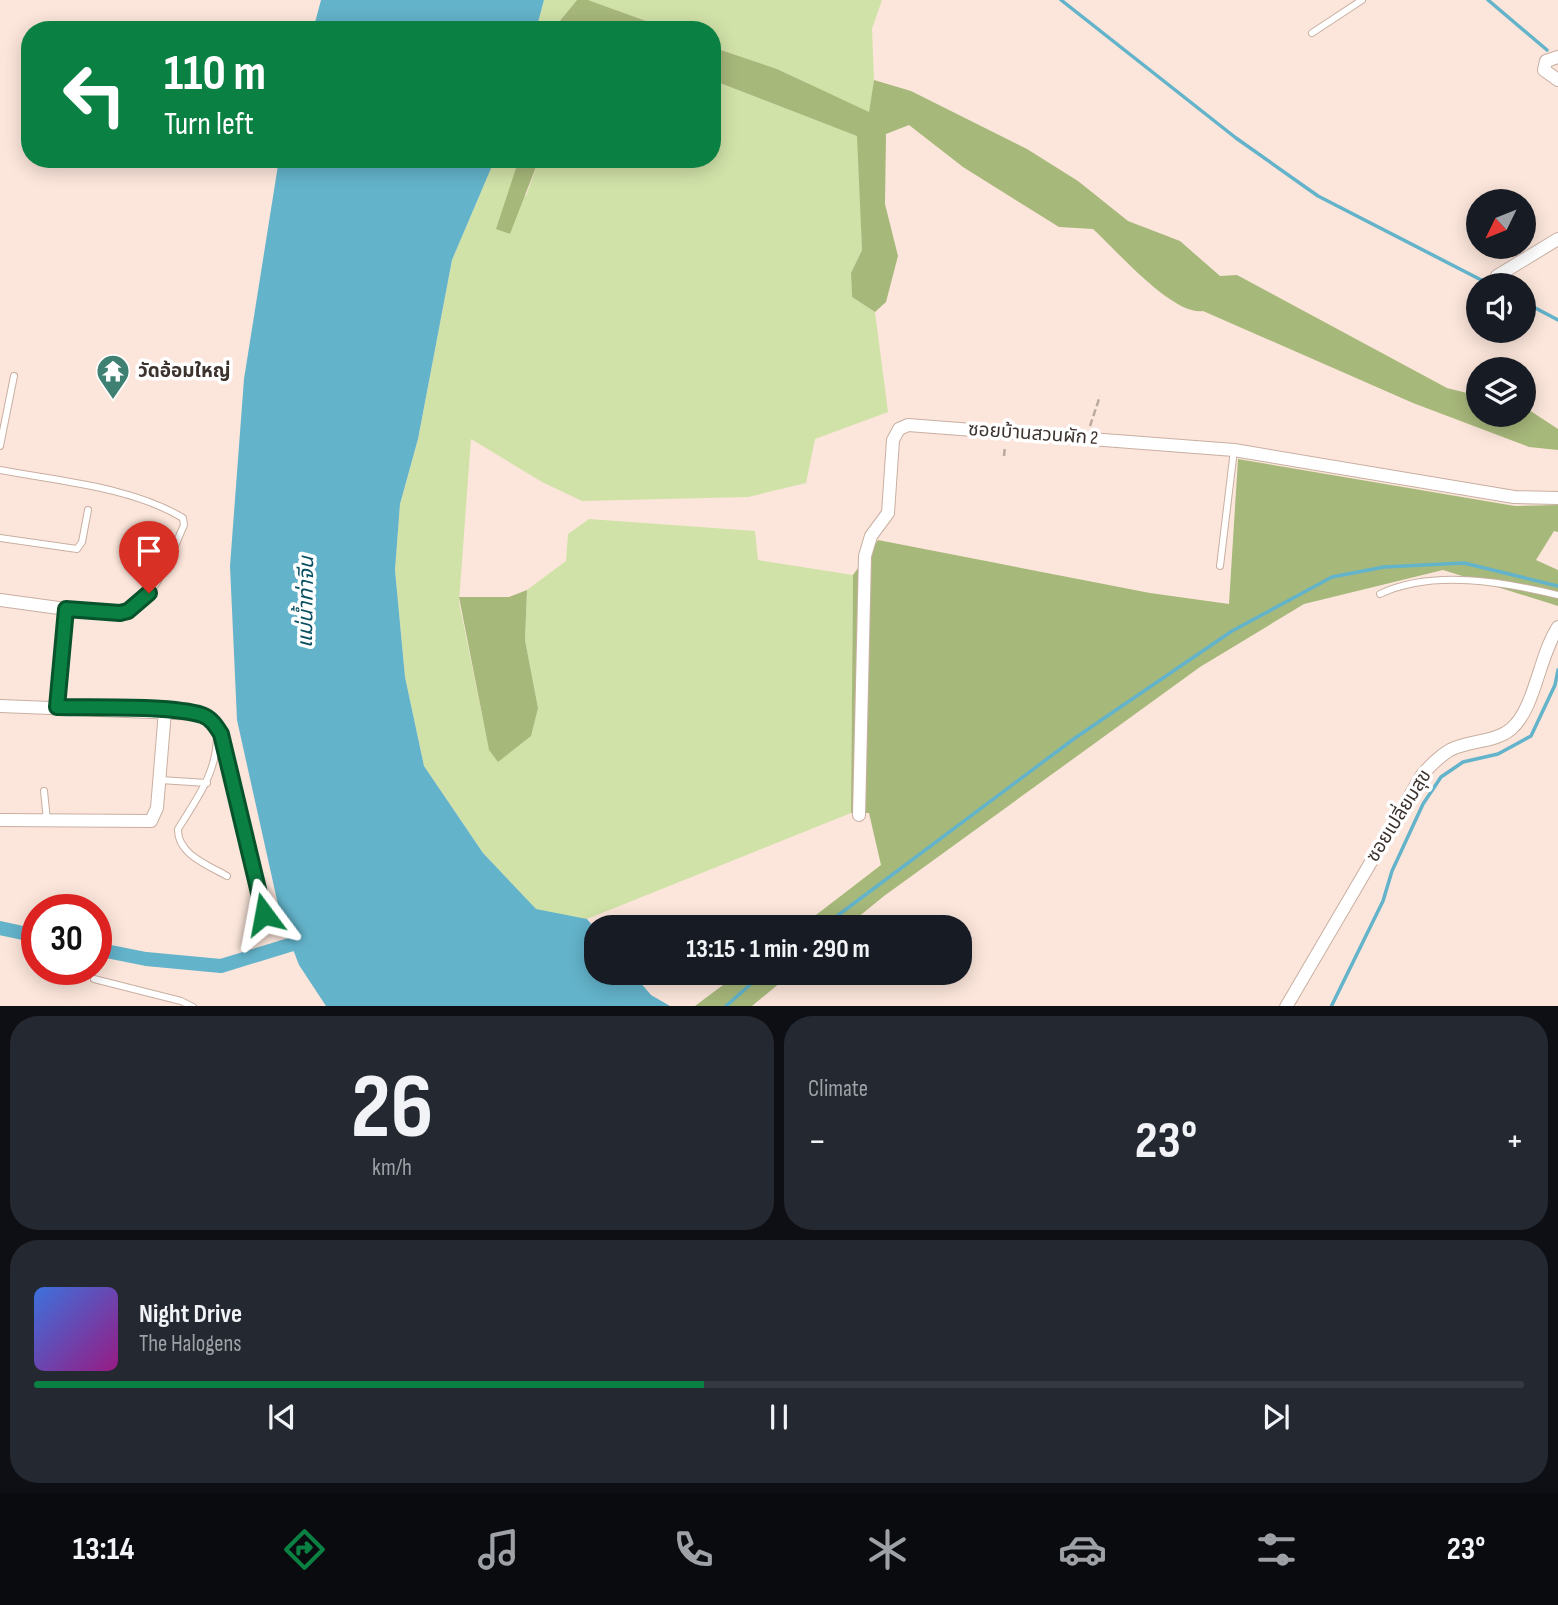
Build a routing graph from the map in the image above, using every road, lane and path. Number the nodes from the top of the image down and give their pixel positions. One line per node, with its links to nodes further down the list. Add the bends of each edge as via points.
1 (1362, 0): 2 (lane)
2 (1312, 33)
3 (1558, 57): 4 (street, via 1546,61 1544,70)
4 (1558, 80)
5 (1558, 239): 6 (street)
6 (1502, 273)
7 (14, 376): 10 (lane)
8 (1100, 396): 9 (path)
9 (1086, 438): 11 (street, ซอยบ้านสวนผัก 2); 29 (street, ซอยบ้านสวนผัก 2, via 908,425 899,429 891,455 888,513 865,556)
10 (0, 446)
11 (1234, 450): 13 (street, ซอยบ้านสวนผัก 2, via 1514,497); 16 (lane)
12 (0, 471): 20 (lane, via 87,485 184,518 163,572 149,593 128,611)
13 (1558, 498)
14 (88, 510): 15 (lane, via 82,542 76,549)
15 (0, 538)
16 (1220, 566)
17 (1380, 594): 18 (lane, via 1400,586 1463,581)
18 (1558, 595)
19 (0, 600): 20 (street)
20 (66, 609): 23 (street)
21 (1558, 627): 36 (street, ซอยเปลี่ยมสุข, via 1541,660 1527,708 1510,730 1452,749 1422,775)
22 (0, 706): 23 (street)
23 (57, 707): 24 (street)
24 (165, 711): 25 (street, via 201,714); 26 (street)
25 (217, 727): 27 (lane, via 217,752); 33 (street)
26 (159, 780): 27 (lane); 31 (street, via 152,821)
27 (207, 783): 32 (lane, via 177,837 192,856)
28 (44, 791): 31 (lane)
29 (859, 815)
30 (0, 820): 31 (street)
31 (47, 820)
32 (227, 876)
33 (264, 914)
34 (112, 984): 35 (lane)
35 (193, 1006)
36 (1286, 1006)

